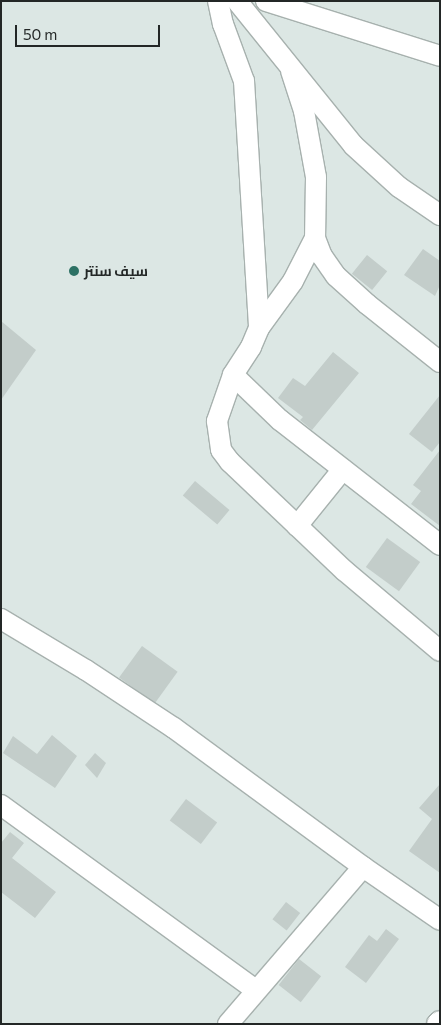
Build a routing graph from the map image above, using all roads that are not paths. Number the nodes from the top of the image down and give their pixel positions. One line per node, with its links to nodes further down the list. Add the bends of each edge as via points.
1 (218, 1): 9 (street, via 244,81)
2 (236, 1): 6 (street)
3 (266, 1): 4 (street)
4 (306, 7): 5 (street)
5 (440, 56)
6 (291, 70): 7 (street, via 308,86 353,145 400,187); 8 (street, via 304,112 316,177)
7 (440, 215)
8 (315, 238): 9 (street, via 293,281); 10 (street, via 322,256 336,276)
9 (259, 328): 11 (street, via 252,347)
10 (440, 362)
11 (233, 375): 12 (street, via 280,420); 13 (street, via 217,421 220,450)
12 (343, 469): 13 (street); 14 (street)
13 (297, 526): 16 (street)
14 (440, 545)
15 (1, 619): 18 (street, via 174,728)
16 (440, 651)
17 (1, 805): 20 (street)
18 (363, 867): 19 (street); 20 (street)
19 (440, 920)
20 (256, 990): 22 (street)
21 (440, 1021): 23 (street)
22 (228, 1024)
23 (437, 1024)

